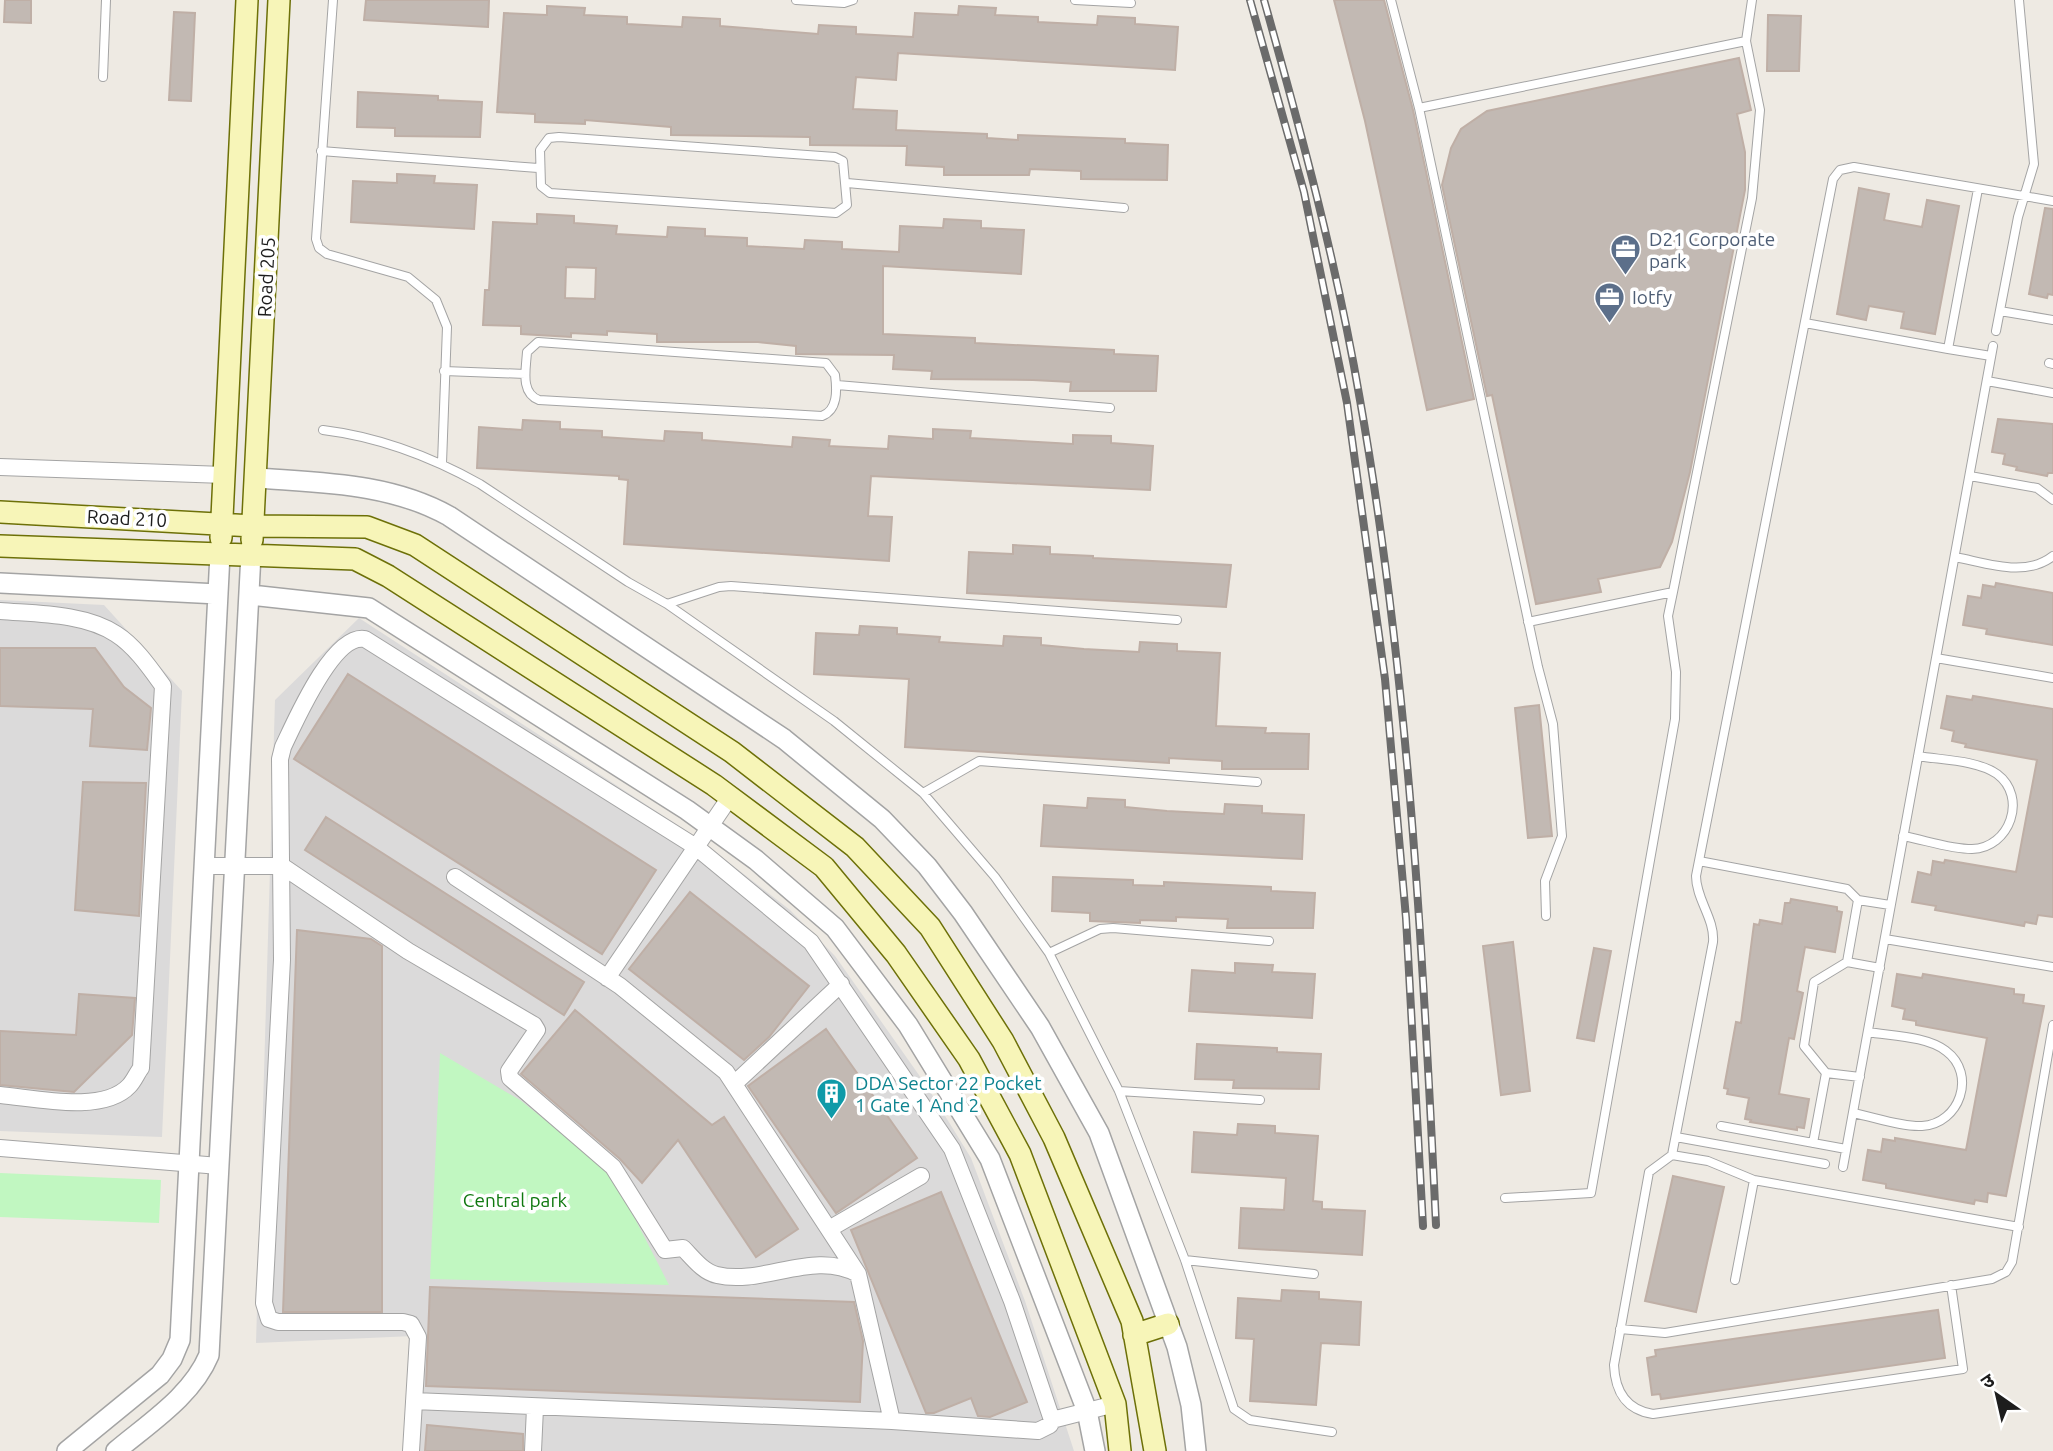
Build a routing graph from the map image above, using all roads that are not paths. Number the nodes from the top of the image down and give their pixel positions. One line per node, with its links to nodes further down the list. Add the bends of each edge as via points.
1 (106, 0): 13 (lane)
2 (247, 0): 38 (main road, Road 205)
3 (279, 0): 40 (main road, Road 205)
4 (333, 0): 15 (lane)
5 (796, 0): 6 (lane)
6 (853, 0)
7 (1075, 0): 11 (lane)
8 (1391, 0): 14 (lane)
9 (1752, 0): 12 (lane)
10 (2019, 0): 19 (lane, via 2034,154)
11 (1131, 3)
12 (1746, 41): 14 (lane); 51 (lane, via 1760,110 1752,198)
13 (103, 77)
14 (1419, 108): 57 (lane)
15 (321, 151): 16 (lane); 29 (lane, via 319,248 408,277 436,300 447,327)
16 (538, 168): 17 (lane, via 544,142 559,137 835,157 843,161); 17 (lane, via 541,186 550,193 836,213 848,205)
17 (848, 183): 21 (lane)
18 (1978, 189): 19 (lane); 24 (lane, via 1854,167 1840,170 1833,179); 27 (lane)
19 (2024, 196): 20 (lane); 22 (lane)
20 (2053, 201)
21 (1124, 208)
22 (2000, 311): 23 (lane); 25 (lane)
23 (2053, 320)
24 (1805, 323): 27 (lane); 67 (lane)
25 (1996, 331)
26 (1993, 346): 28 (lane)
27 (1948, 349): 28 (lane)
28 (1992, 356): 31 (lane)
29 (444, 371): 30 (lane); 36 (lane)
30 (525, 374): 32 (lane, via 527,352 538,342 826,363 833,368); 32 (lane, via 527,390 539,400 822,416 834,406)
31 (1987, 381): 33 (lane); 39 (lane)
32 (836, 385): 34 (lane)
33 (2053, 393)
34 (1110, 408)
35 (323, 430): 36 (lane, via 376,438)
36 (442, 463): 54 (lane)
37 (0, 467): 38 (street)
38 (224, 475): 43 (main road, Road 205)
39 (1970, 476): 41 (lane, via 2037,488); 49 (lane)
40 (257, 478): 44 (main road, Road 205); 112 (street, via 358,486 422,502 784,739 882,819 927,866 1040,1027 1099,1133)
41 (2053, 499)
42 (0, 512): 43 (main road, Road 210)
43 (222, 524): 44 (main road, Road 210); 46 (main road, Road 205)
44 (253, 526): 47 (main road, Road 205); 114 (main road, Road 210, via 367,527 415,545 732,751 855,847 930,926 1003,1041 1054,1138)
45 (0, 546): 46 (main road, Road 210)
46 (220, 554): 47 (main road, Road 210); 52 (street)
47 (251, 555): 53 (street); 63 (main road, Road 210, via 355,559)
48 (2053, 556): 49 (lane, via 2023,569)
49 (1955, 557): 58 (lane)
50 (0, 583): 52 (street)
51 (1673, 592): 57 (lane); 104 (lane, via 1668,616 1676,672 1675,719 1591,1193)
52 (218, 594): 68 (street)
53 (251, 595): 64 (street, via 369,608); 69 (street)
54 (667, 604): 56 (lane, via 731,586); 62 (lane, via 834,721)
55 (0, 611): 89 (street, via 53,616 117,634 163,686 141,1068 129,1087 94,1103)
56 (1177, 620)
57 (1528, 622): 74 (lane, via 1553,723 1562,836 1545,881)
58 (1936, 658): 59 (lane); 60 (lane)
59 (2053, 678)
60 (1918, 756): 65 (lane); 65 (lane, via 1986,768 1999,775 2014,807 2011,823 1989,845 1972,849)
61 (1257, 782): 62 (lane, via 979,761)
62 (923, 793): 77 (lane, via 995,877)
63 (730, 797): 64 (street); 116 (main road, Road 210, via 824,867 896,954 970,1059 1020,1154)
64 (709, 826): 66 (street); 118 (street, via 835,928 908,1025 990,1159)
65 (1903, 836): 73 (lane)
66 (696, 847): 70 (street, via 357,638 321,673 283,747); 81 (street); 82 (street, via 811,942)
67 (1699, 862): 72 (lane, via 1847,889); 93 (lane, via 1696,883 1712,925 1713,942)
68 (204, 866): 69 (street); 98 (street)
69 (235, 866): 70 (street); 100 (street)
70 (282, 866): 108 (street, via 408,951 534,1025 537,1030 509,1071 510,1077 613,1167 665,1251 683,1248 716,1275 825,1264); 115 (street, via 282,960 265,1312 278,1322 411,1324 418,1337)
71 (455, 877): 81 (street)
72 (1858, 900): 73 (lane); 78 (lane)
73 (1890, 905): 75 (lane)
74 (1546, 916)
75 (1885, 939): 79 (lane); 80 (lane)
76 (1269, 941): 77 (lane, via 1113,928 1100,929)
77 (1049, 953): 88 (lane)
78 (1847, 962): 80 (lane); 85 (lane, via 1814,982 1804,1046)
79 (2053, 967)
80 (1880, 968): 84 (lane)
81 (607, 978): 87 (street, via 726,1072)
82 (841, 984): 87 (street); 119 (street, via 952,1149 1012,1301)
83 (2053, 1025): 105 (lane)
84 (1868, 1032): 86 (lane); 91 (lane, via 1935,1044 1948,1052 1963,1083 1960,1100 1951,1114 1922,1126)
85 (1826, 1073): 86 (lane); 94 (lane)
86 (1860, 1077): 91 (lane)
87 (734, 1084): 106 (street)
88 (1119, 1091): 90 (lane); 107 (lane)
89 (0, 1094)
90 (1260, 1100)
91 (1853, 1113): 96 (lane)
92 (1721, 1126): 94 (lane)
93 (1676, 1137): 97 (lane); 99 (lane)
94 (1813, 1143): 96 (lane)
95 (0, 1148): 98 (street)
96 (1846, 1149): 101 (lane)
97 (1672, 1155): 103 (lane, via 1708,1161); 113 (lane, via 1649,1172)
98 (189, 1163): 100 (street); 122 (street, via 176,1350 160,1375)
99 (1825, 1164)
100 (219, 1166): 123 (street, via 209,1355 184,1393)
101 (1843, 1167)
102 (921, 1176): 106 (street)
103 (1754, 1180): 105 (lane); 110 (lane)
104 (1505, 1198)
105 (2019, 1227): 111 (lane, via 2006,1272 1992,1279)
106 (829, 1229): 108 (street)
107 (1185, 1260): 109 (lane); 121 (lane, via 1234,1409 1241,1417)
108 (858, 1274): 120 (street)
109 (1314, 1274)
110 (1735, 1280)
111 (1951, 1285): 113 (lane, via 1665,1333); 113 (lane, via 1963,1369 1653,1414 1635,1409 1616,1384)
112 (1168, 1324): 114 (main road); 129 (street, via 1191,1405)
113 (1620, 1329)
114 (1134, 1335): 128 (main road, Road 210)
115 (414, 1401): 117 (street); 124 (street)
116 (1115, 1404): 118 (street); 127 (main road, Road 210)
117 (535, 1408): 120 (street); 125 (street)
118 (1087, 1411): 119 (street); 126 (street)
119 (1052, 1420): 120 (street, via 1038,1431)
120 (892, 1421)
121 (1332, 1432)
122 (67, 1451)
123 (116, 1451)
124 (411, 1451)
125 (533, 1451)
126 (1095, 1451)
127 (1120, 1451)
128 (1154, 1451)
129 (1196, 1451)

